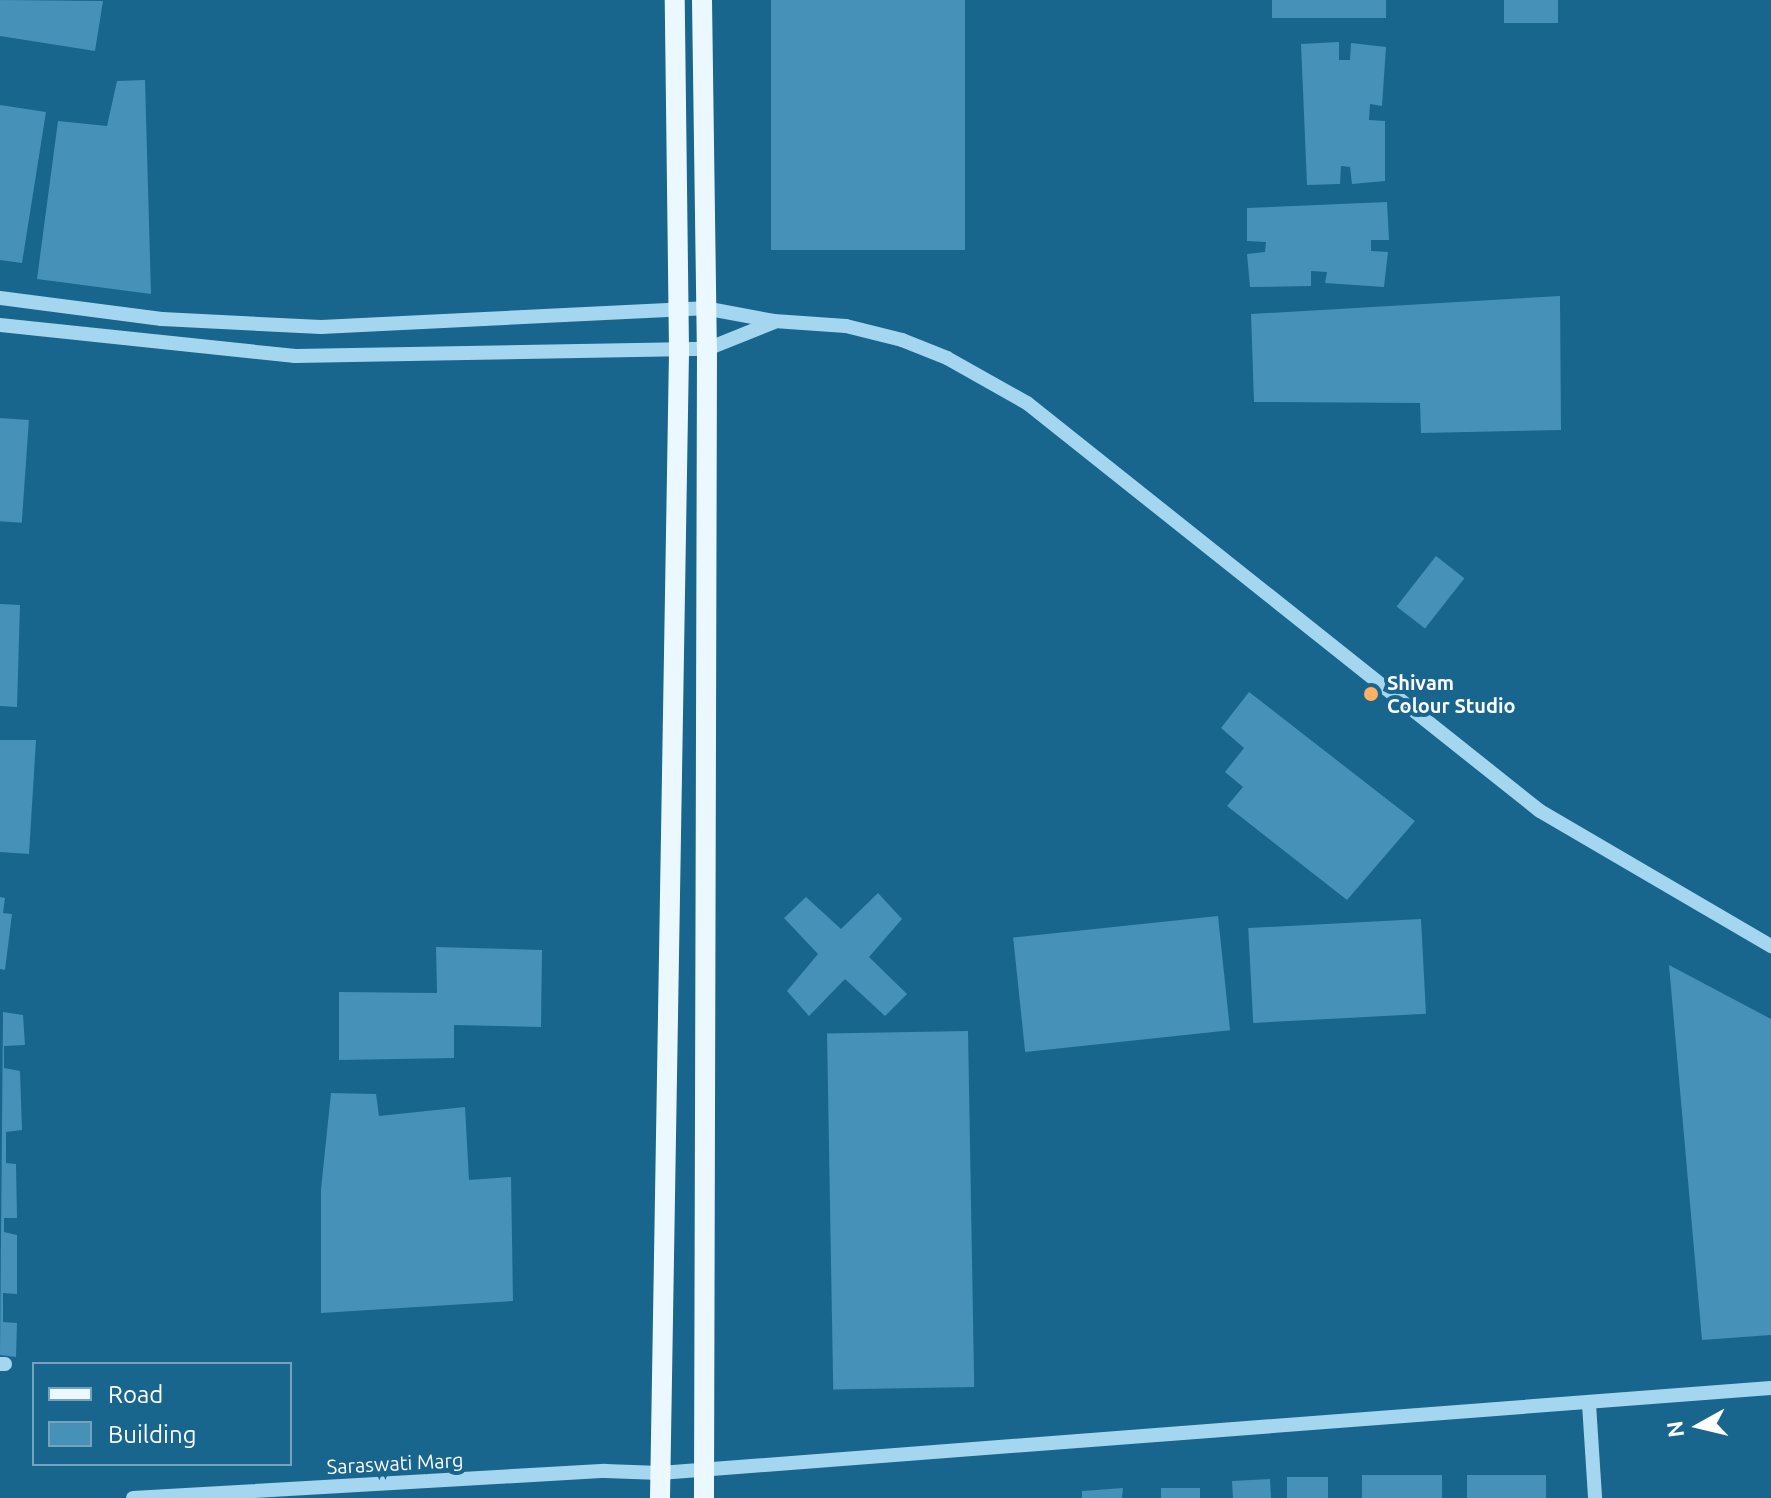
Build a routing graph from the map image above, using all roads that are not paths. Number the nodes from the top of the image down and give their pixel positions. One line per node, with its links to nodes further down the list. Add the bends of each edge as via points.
1 (675, 0): 4 (main road)
2 (702, 0): 5 (main road)
3 (0, 298): 4 (street, via 162,319 321,327)
4 (678, 308): 5 (street); 9 (main road)
5 (704, 308): 6 (street); 8 (main road)
6 (774, 321): 8 (street); 10 (street, via 846,326 902,340 947,358 1027,403 1540,811)
7 (0, 325): 9 (street, via 295,356)
8 (707, 349): 9 (street); 13 (main road)
9 (679, 350): 14 (main road)
10 (1771, 946)
11 (1771, 1388): 12 (street, Saraswati Marg)
12 (1589, 1404): 13 (street, Saraswati Marg); 18 (street)
13 (704, 1469): 14 (street, Saraswati Marg); 17 (main road)
14 (660, 1473): 15 (street, Saraswati Marg, via 616,1470); 16 (main road)
15 (133, 1498)
16 (660, 1498)
17 (704, 1498)
18 (1595, 1498)

